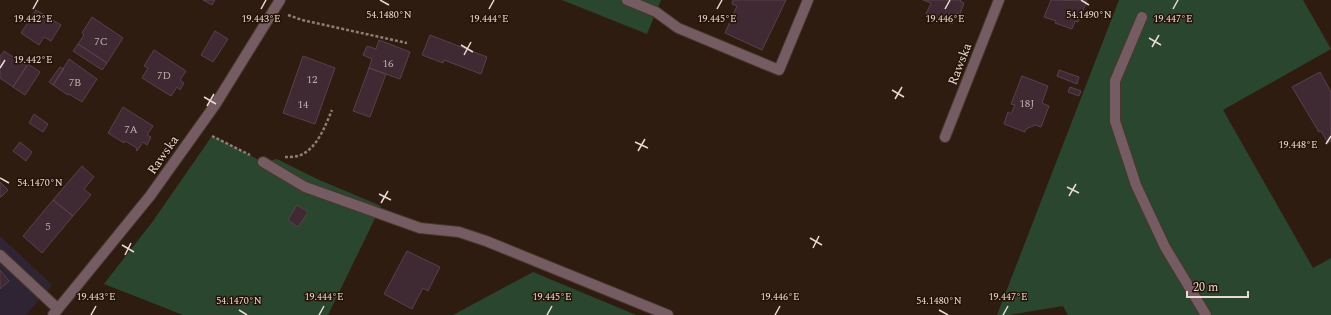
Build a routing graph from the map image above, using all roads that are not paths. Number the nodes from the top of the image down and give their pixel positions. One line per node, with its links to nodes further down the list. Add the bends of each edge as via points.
1 (280, 0): 9 (street, Rawska, via 215,105 150,196)
2 (627, 0): 3 (street, via 656,12 678,28 779,70)
3 (808, 0)
4 (999, 0): 6 (street, Rawska)
5 (1142, 17): 11 (street, via 1115,81 1115,121 1136,185 1165,247)
6 (945, 137)
7 (263, 162): 10 (street, via 305,187 420,228 459,232 486,241)
8 (0, 255): 9 (street)
9 (55, 312)
10 (668, 315)
11 (1206, 315)

